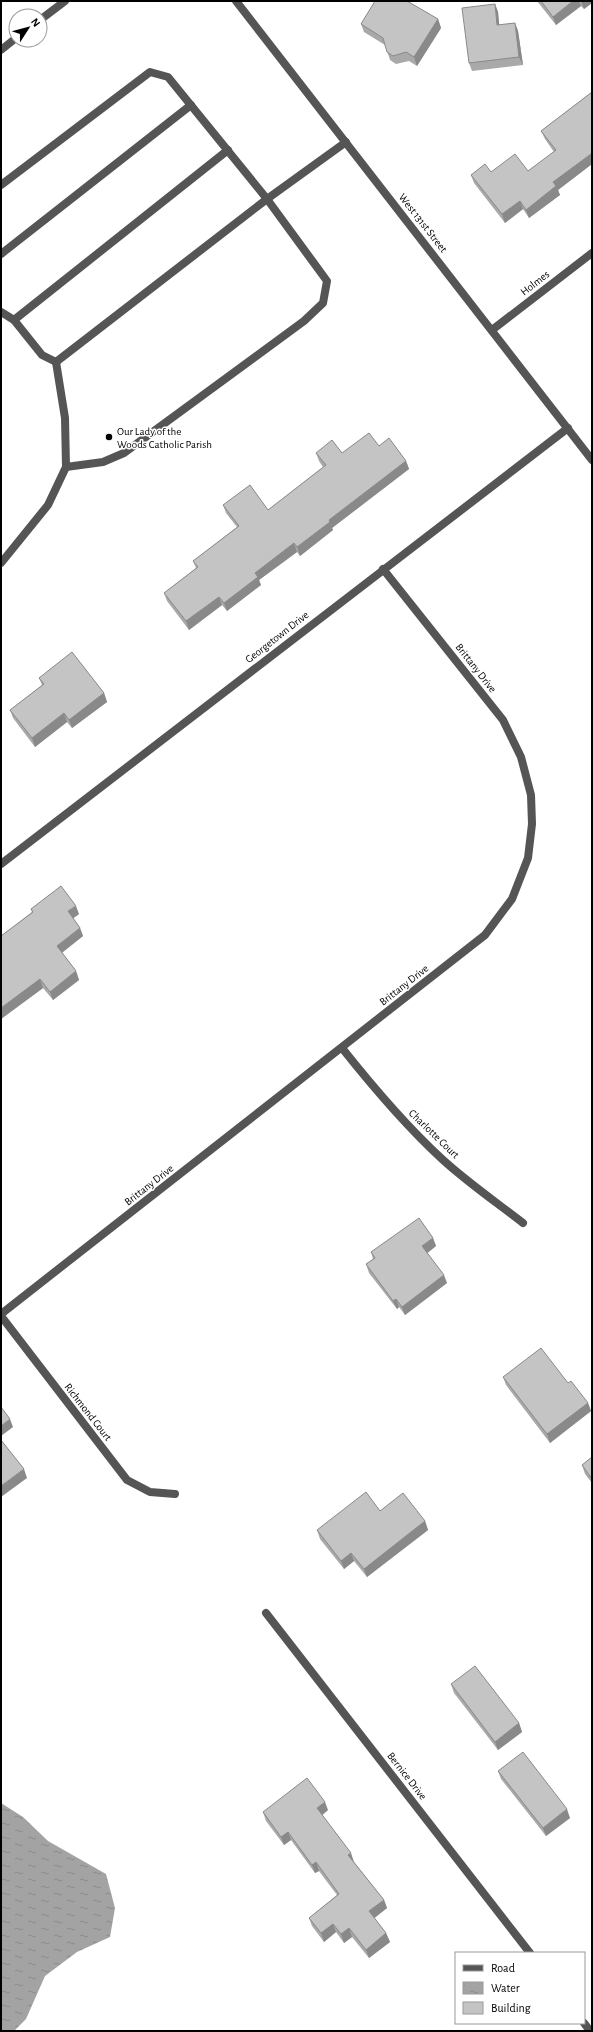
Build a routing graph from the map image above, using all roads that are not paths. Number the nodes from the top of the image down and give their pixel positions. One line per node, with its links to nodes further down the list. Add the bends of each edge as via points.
1 (66, 1): 3 (street)
2 (236, 1): 5 (street, West 131st Street)
3 (48, 14)
4 (191, 105): 6 (street); 7 (street, via 168,77 150,72); 10 (street)
5 (346, 142): 8 (street); 13 (street, West 131st Street)
6 (228, 150): 8 (street); 12 (street)
7 (1, 185)
8 (267, 199): 14 (street); 17 (street, via 327,281 322,303 304,320 124,453 103,462)
9 (592, 253): 13 (street, Holmes)
10 (1, 254)
11 (1, 312): 12 (street)
12 (14, 320): 14 (street, via 42,356)
13 (492, 330): 15 (street, West 131st Street)
14 (56, 362): 17 (street, via 65,418)
15 (568, 428): 16 (street, West 131st Street); 19 (street, Georgetown Drive)
16 (592, 460)
17 (66, 467): 18 (street, via 48,505)
18 (1, 563)
19 (383, 569): 20 (street, Georgetown Drive); 21 (street, Brittany Drive, via 503,720 521,757 530,795 532,824 528,858 512,899 485,935)
20 (1, 864)
21 (342, 1048): 22 (street, Charlotte Court, via 411,1130 443,1160); 23 (street, Brittany Drive)
22 (523, 1223)
23 (1, 1315): 24 (street, Richmond Court, via 127,1480 150,1492)
24 (175, 1494)
25 (266, 1613): 26 (street, Bernice Drive)
26 (529, 1952)

